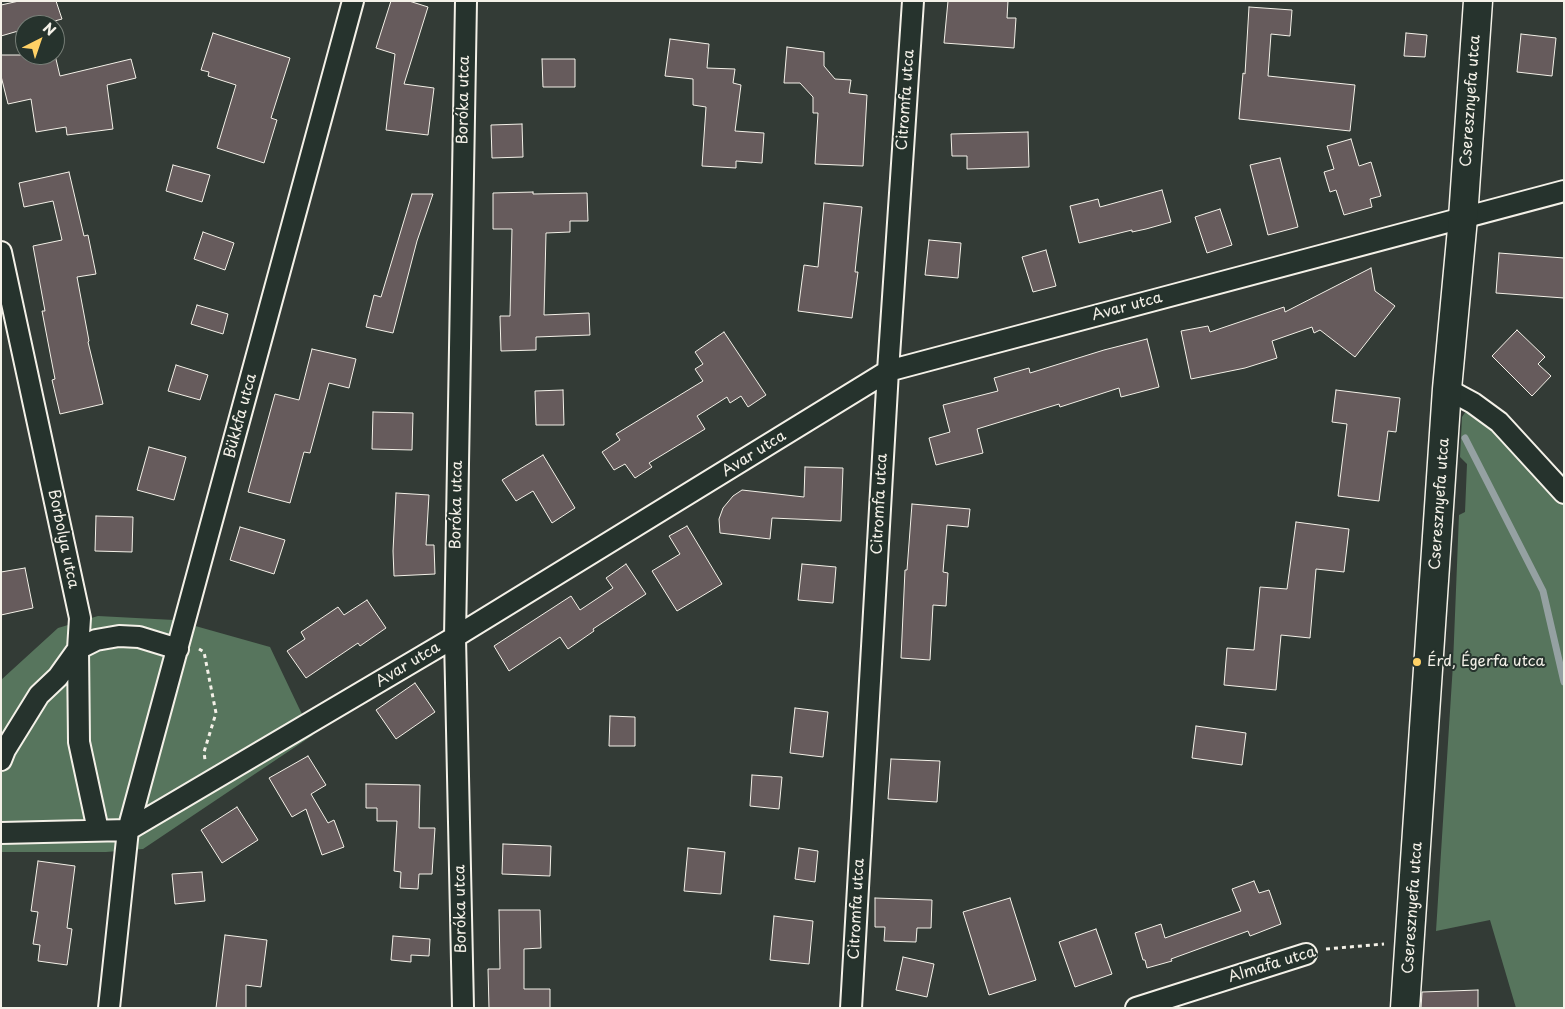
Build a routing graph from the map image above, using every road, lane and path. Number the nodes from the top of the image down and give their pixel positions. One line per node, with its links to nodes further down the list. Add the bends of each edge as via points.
1 (353, 1): 12 (street, Bükkfa utca)
2 (466, 1): 11 (street, Boróka utca)
3 (912, 1): 8 (street, Citromfa utca)
4 (1478, 1): 6 (street, Cseresznyefa utca)
5 (1564, 192): 6 (street, Avar utca)
6 (1462, 218): 8 (street, Avar utca); 9 (street, Cseresznyefa utca)
7 (1, 252): 13 (street, Borbolya utca, via 80,618)
8 (888, 371): 11 (street, Avar utca); 23 (street, Citromfa utca)
9 (1448, 389): 10 (street, via 1499,422); 19 (street, Cseresznyefa utca)
10 (1564, 493)
11 (455, 637): 15 (street, Avar utca); 22 (street, Boróka utca)
12 (180, 643): 13 (street, via 119,636 96,640); 15 (path, via 204,652 216,712 204,752); 17 (street, Bükkfa utca)
13 (78, 649): 14 (street, via 58,677 39,695); 16 (street, Borbolya utca, via 79,742)
14 (1, 760)
15 (208, 782): 17 (street, Avar utca)
16 (98, 830): 17 (street); 18 (street)
17 (128, 830): 21 (street)
18 (1, 833)
19 (1411, 939): 20 (path, Almafa utca, via 1368,946 1334,947); 25 (street, Cseresznyefa utca)
20 (1306, 954): 24 (street, Almafa utca)
21 (109, 1008)
22 (463, 1008)
23 (851, 1008)
24 (1136, 1008)
25 (1405, 1008)

